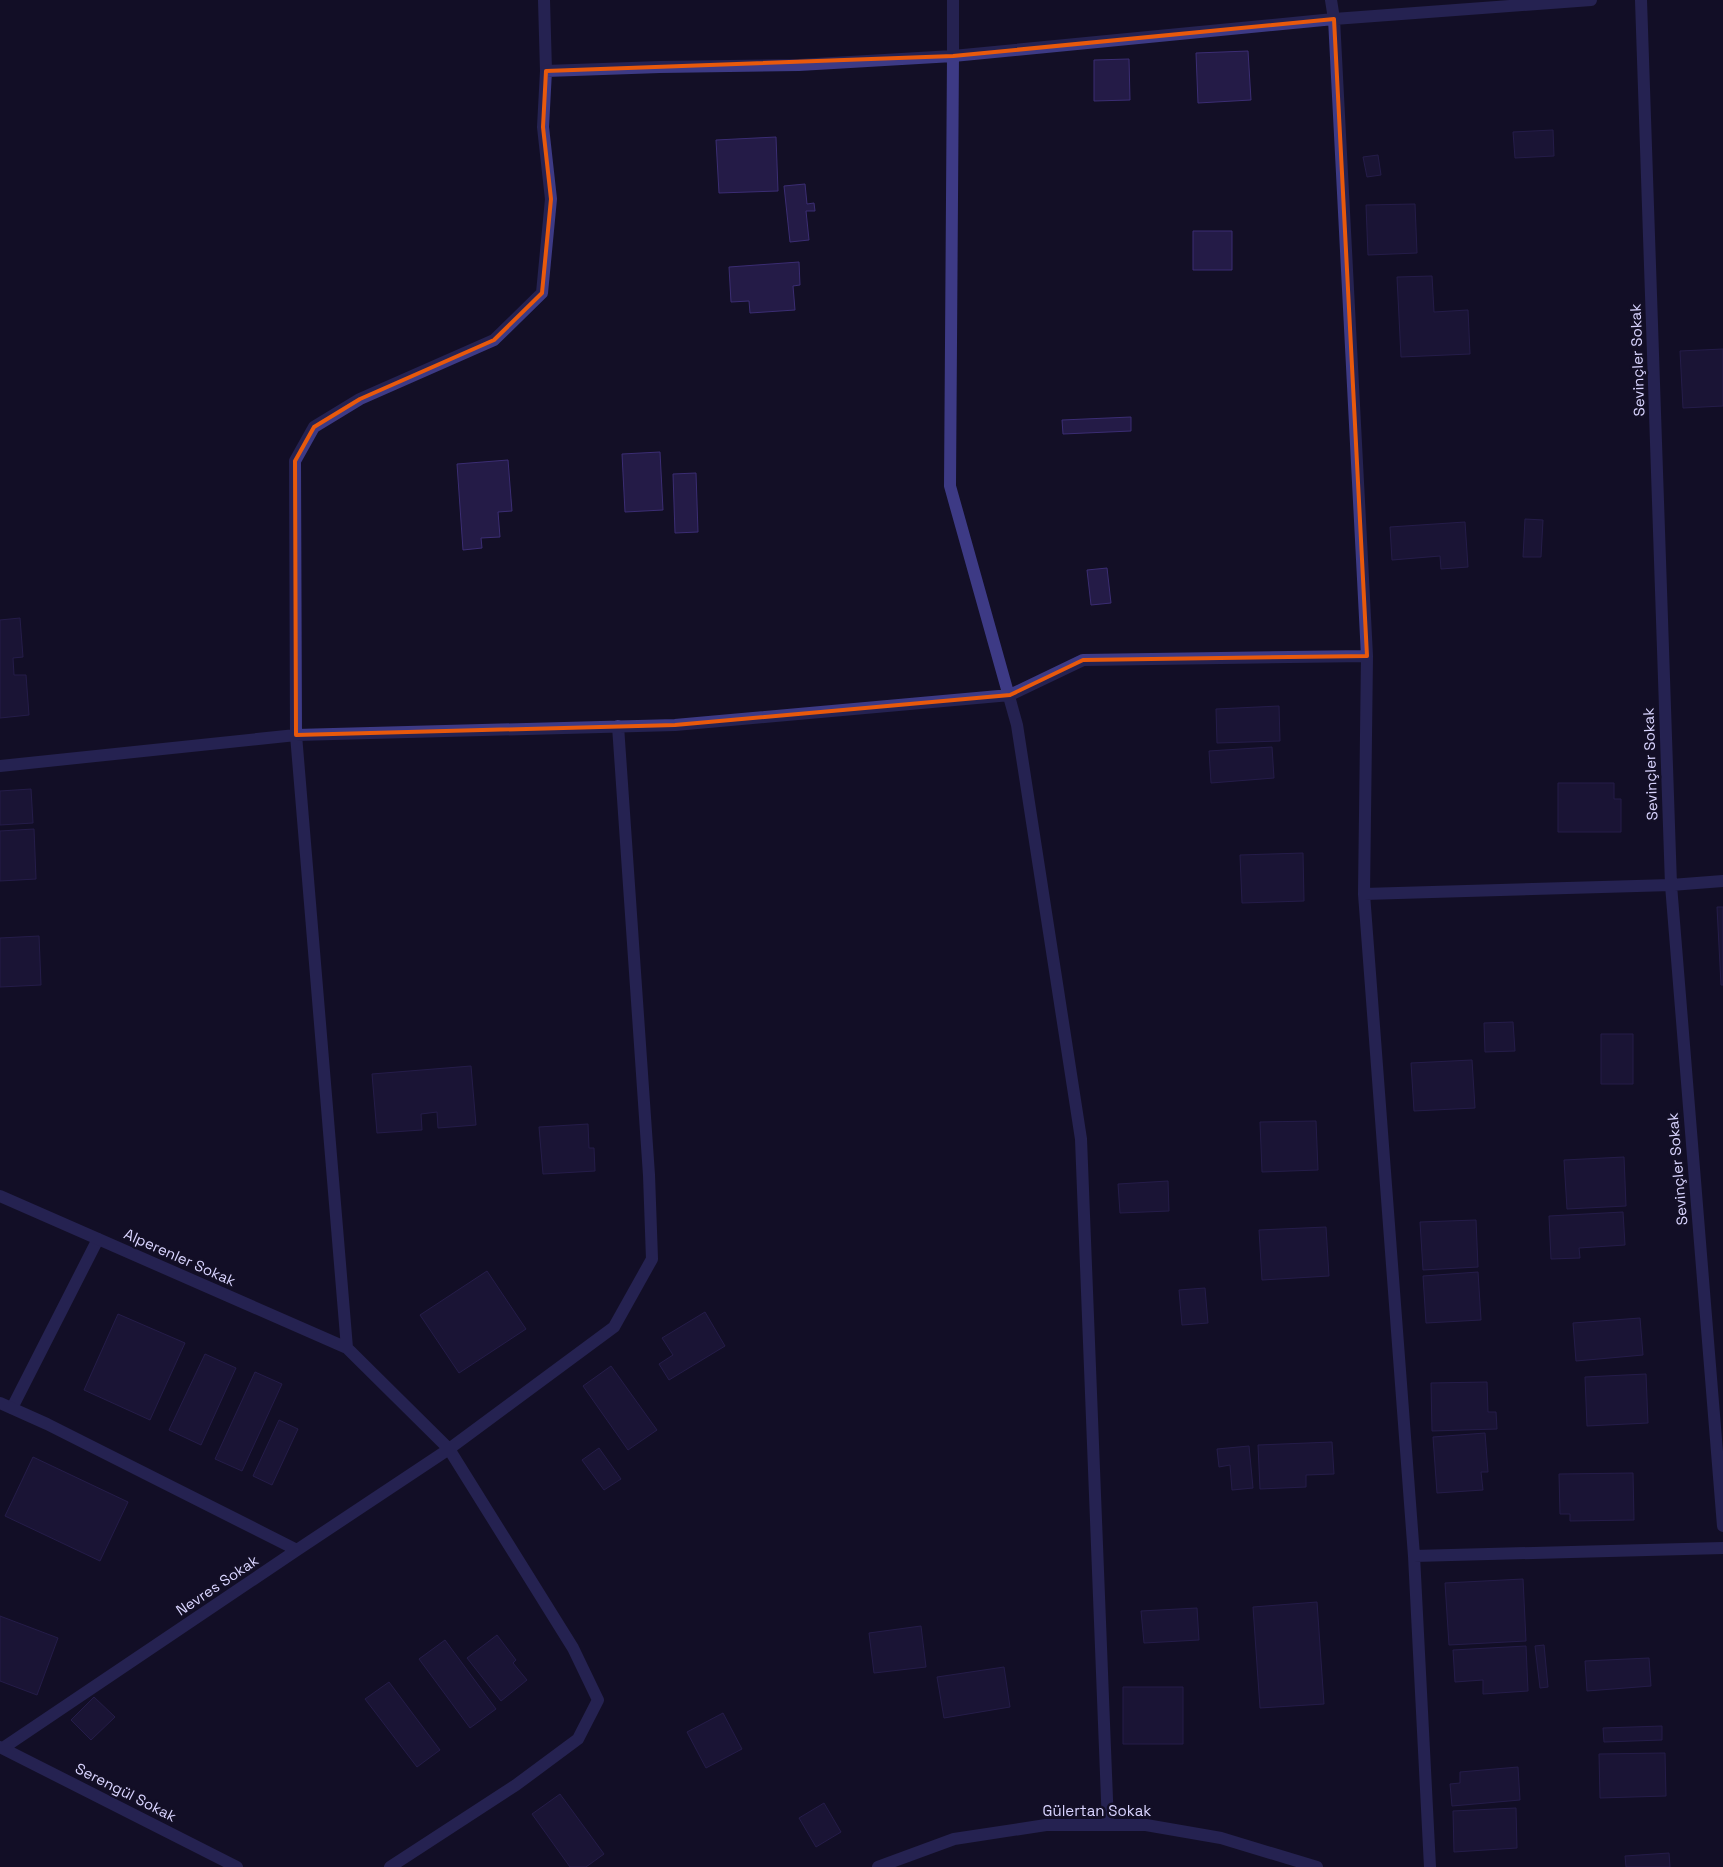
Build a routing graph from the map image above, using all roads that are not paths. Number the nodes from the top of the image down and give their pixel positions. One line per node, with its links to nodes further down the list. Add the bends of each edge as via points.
1 (544, 0): 8 (street)
2 (954, 0): 7 (street)
3 (1331, 0): 6 (street)
4 (1592, 0): 6 (street)
5 (1641, 0): 15 (street, Sevinçler Sokak)
6 (1334, 20): 7 (street); 9 (street)
7 (954, 56): 8 (street, via 799,65); 10 (street, via 950,486)
8 (546, 71): 12 (street, via 542,127 551,199 542,293 494,340 360,399 314,427 295,461)
9 (1367, 656): 10 (street, via 1083,660); 16 (street)
10 (1010, 695): 11 (street, via 675,725); 28 (street, via 1081,1138)
11 (618, 726): 12 (street); 22 (street, Nevres Sokak, via 652,1259 614,1327)
12 (296, 735): 13 (street); 19 (street)
13 (0, 766)
14 (1723, 881): 15 (street)
15 (1670, 885): 16 (street); 23 (street, Sevinçler Sokak)
16 (1364, 894): 26 (street)
17 (0, 1196): 18 (street, Alperenler Sokak)
18 (98, 1239): 19 (street, Alperenler Sokak); 21 (street)
19 (347, 1348): 22 (street)
20 (0, 1403): 21 (street)
21 (12, 1408): 25 (street)
22 (449, 1449): 25 (street, Nevres Sokak); 30 (street, via 573,1648 598,1700 578,1739 516,1785)
23 (1723, 1526)
24 (1723, 1548): 26 (street)
25 (297, 1550): 27 (street, Nevres Sokak)
26 (1414, 1556): 33 (street)
27 (2, 1748): 29 (street, Serengül Sokak)
28 (1108, 1825): 31 (street, Gülertan Sokak, via 1046,1825 954,1840); 32 (street, Gülertan Sokak, via 1146,1825 1220,1838)
29 (237, 1867)
30 (390, 1867)
31 (878, 1867)
32 (1317, 1867)
33 (1430, 1867)

